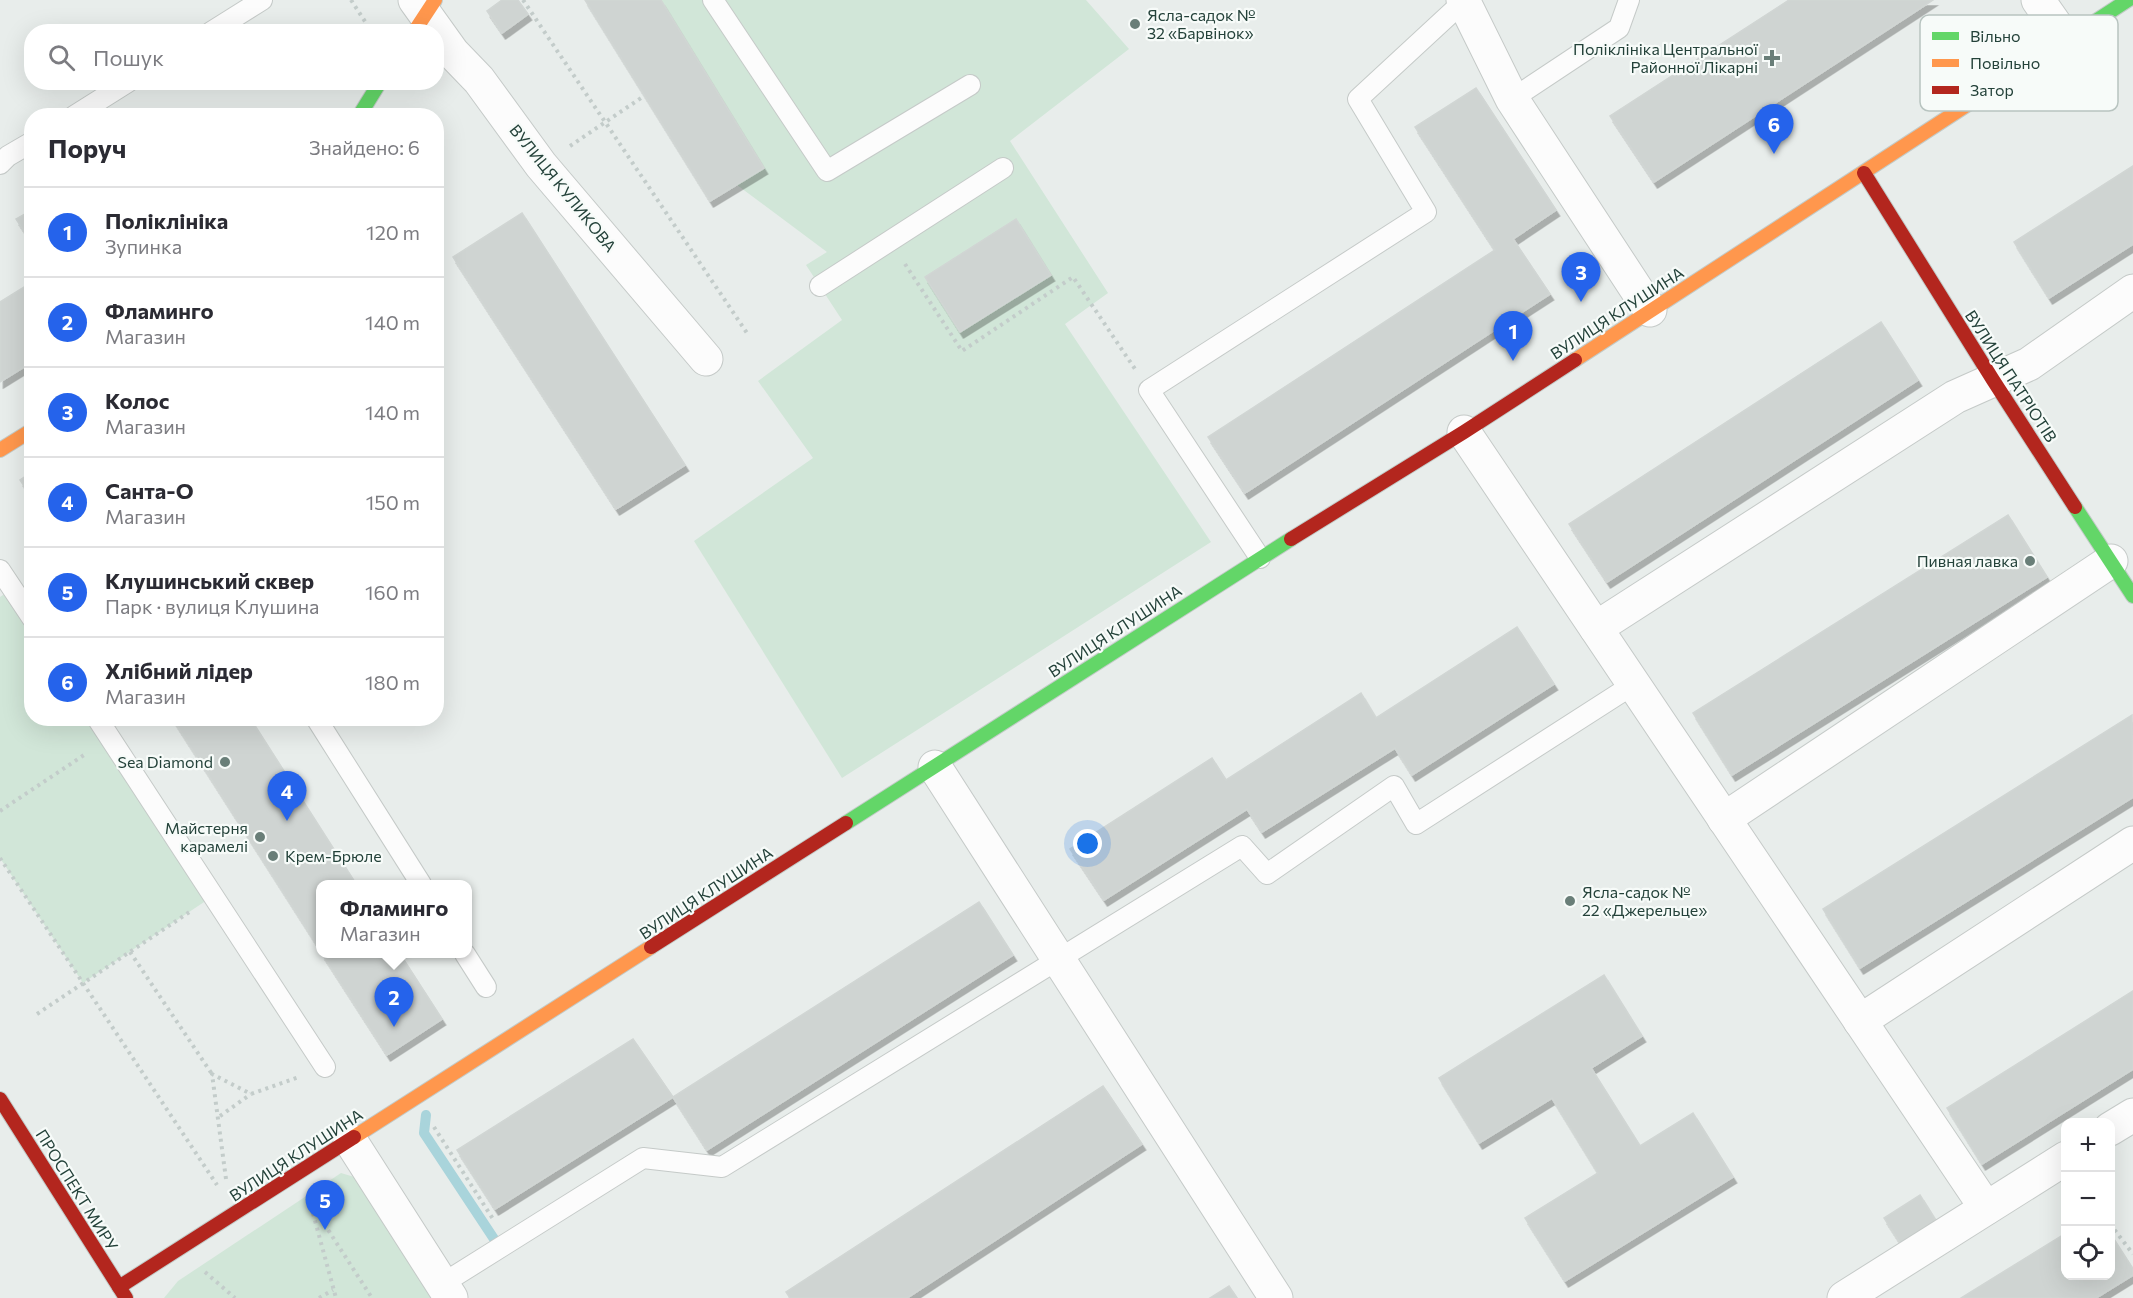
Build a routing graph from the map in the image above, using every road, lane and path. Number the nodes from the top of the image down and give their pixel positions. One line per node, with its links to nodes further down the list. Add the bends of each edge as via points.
1 (262, 0): 12 (lane)
2 (351, 0): 13 (path)
3 (523, 0): 24 (path)
4 (713, 0): 16 (lane, via 827,171)
5 (1629, 0): 20 (lane, via 1619,28)
6 (2038, 0): 10 (street)
7 (2128, 0): 11 (street, ВУЛИЦЯ КЛУШИНА)
8 (1463, 1): 20 (street); 37 (lane, via 1358,99 1426,212)
9 (422, 11): 14 (street, ВУЛИЦЯ КУЛИКОВА)
10 (2048, 15)
11 (2105, 15)
12 (224, 24)
13 (367, 24)
14 (432, 24)
15 (444, 41): 27 (street, ВУЛИЦЯ КУЛИКОВА, via 479,80)
16 (970, 85)
17 (115, 90): 21 (lane)
18 (375, 90): 22 (street)
19 (644, 96): 24 (path)
20 (1512, 99): 33 (street)
21 (87, 108)
22 (364, 108)
23 (1958, 111): 29 (street, ВУЛИЦЯ КЛУШИНА)
24 (605, 122): 27 (path); 34 (path)
25 (24, 147): 26 (lane)
26 (0, 164)
27 (541, 165): 35 (street, ВУЛИЦЯ КУЛИКОВА)
28 (1003, 168): 30 (lane)
29 (1864, 173): 33 (street, ВУЛИЦЯ КЛУШИНА); 36 (street, ВУЛИЦЯ ПАТРІОТІВ)
30 (890, 241): 31 (lane); 37 (path, via 962,351 1072,277)
31 (820, 286)
32 (2133, 291): 36 (street, via 2029,364)
33 (1650, 310): 38 (street, ВУЛИЦЯ КЛУШИНА)
34 (747, 333)
35 (706, 359)
36 (1993, 380): 42 (street, ВУЛИЦЯ ПАТРІОТІВ); 46 (street, via 1956,398)
37 (1149, 390): 41 (lane)
38 (1464, 432): 41 (street, ВУЛИЦЯ КЛУШИНА); 46 (street)
39 (24, 435): 40 (street)
40 (0, 450)
41 (1260, 558): 51 (street, ВУЛИЦЯ КЛУШИНА)
42 (2111, 561): 44 (street, ВУЛИЦЯ ПАТРІОТІВ); 53 (street)
43 (0, 570): 45 (lane)
44 (2133, 596)
45 (24, 606)
46 (1596, 628): 47 (street)
47 (1634, 684): 53 (street); 60 (lane, via 1416,824 1394,786 1267,874 1242,846)
48 (102, 726): 50 (lane)
49 (321, 726): 56 (lane)
50 (110, 737): 52 (path); 57 (lane)
51 (935, 768): 60 (street); 73 (street, ВУЛИЦЯ КЛУШИНА)
52 (0, 811)
53 (1724, 819): 64 (street)
54 (2133, 843): 64 (street)
55 (0, 858): 61 (path)
56 (418, 880)
57 (213, 896): 58 (path); 65 (lane)
58 (130, 952): 61 (path); 66 (path)
59 (468, 958): 62 (lane)
60 (1058, 961): 80 (lane, via 722,1167 643,1158); 90 (street)
61 (83, 983): 63 (path); 76 (path)
62 (486, 987)
63 (37, 1014)
64 (1860, 1021): 78 (street)
65 (325, 1067): 67 (path)
66 (212, 1074): 67 (path); 70 (path)
67 (251, 1094): 70 (path)
68 (0, 1099): 85 (street, ПРОСПЕКТ МИРУ)
69 (2133, 1115): 72 (street)
70 (219, 1116): 76 (path)
71 (432, 1125): 80 (path)
72 (2115, 1126)
73 (350, 1140): 76 (street, ВУЛИЦЯ КЛУШИНА); 84 (street)
74 (2061, 1161): 78 (street)
75 (310, 1202): 77 (path); 83 (path); 89 (path)
76 (232, 1208): 85 (street, ВУЛИЦЯ КЛУШИНА)
77 (300, 1208)
78 (1986, 1208): 91 (street)
79 (2112, 1226): 81 (path)
80 (508, 1243): 84 (lane)
81 (2133, 1254)
82 (213, 1265): 86 (path, via 203,1271)
83 (333, 1290): 87 (path); 88 (path)
84 (447, 1291)
85 (122, 1293)
86 (235, 1298)
87 (320, 1298)
88 (336, 1298)
89 (372, 1298)
90 (1276, 1298)
91 (1844, 1298)

